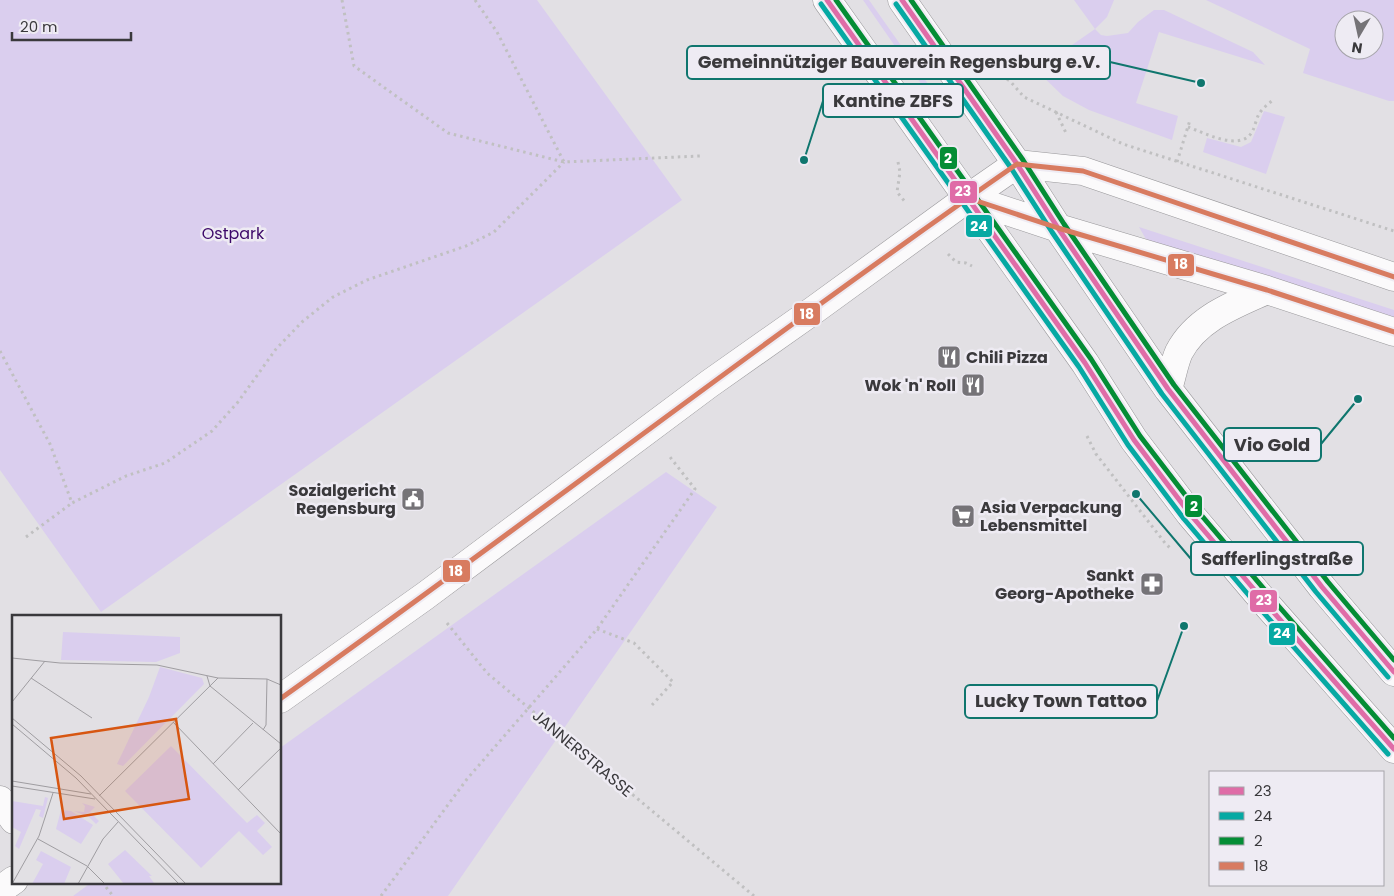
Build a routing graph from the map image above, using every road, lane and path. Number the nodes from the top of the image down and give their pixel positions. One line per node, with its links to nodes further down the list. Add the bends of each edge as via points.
1 (342, 0): 10 (path, via 354,66 448,133)
2 (475, 0): 10 (path, via 497,32)
3 (827, 0): 13 (main road)
4 (902, 0): 12 (main road)
5 (995, 71): 11 (path, via 1010,81 1024,97 1123,144)
6 (1272, 100): 8 (path, via 1260,113 1252,132 1240,142)
7 (1190, 120): 8 (path)
8 (1188, 127): 11 (path)
9 (700, 156): 10 (path)
10 (564, 162): 22 (path, via 494,232 466,246 367,280 333,297 276,349 238,402 212,431 165,463 126,476)
11 (1177, 162): 15 (path)
12 (1017, 164): 13 (main road); 14 (main road); 16 (main road, via 1084,171)
13 (968, 198): 14 (main road); 21 (main road); 30 (main road, via 1085,363 1134,440 1185,507)
14 (1058, 228): 17 (main road); 20 (main road)
15 (1394, 230)
16 (1394, 277)
17 (1266, 290): 18 (main road); 20 (main road, via 1226,308 1191,335 1178,353)
18 (1394, 332)
19 (0, 351): 22 (path, via 50,444)
20 (1168, 389): 26 (main road, via 1322,587)
21 (649, 428): 24 (main road); 25 (path, via 695,489)
22 (72, 503): 23 (path)
23 (26, 537)
24 (425, 596): 27 (main road); 29 (path, JANNERSTRASSE, via 487,674)
25 (597, 629): 28 (path, via 634,643 673,682); 29 (path)
26 (1394, 672)
27 (281, 698)
28 (652, 705)
29 (529, 708): 37 (path, via 467,779); 38 (path, JANNERSTRASSE)
30 (1394, 749)
31 (0, 800): 32 (main road)
32 (12, 817)
33 (12, 881): 35 (main road)
34 (104, 884): 36 (path)
35 (0, 890)
36 (113, 896)
37 (381, 896)
38 (754, 896)

